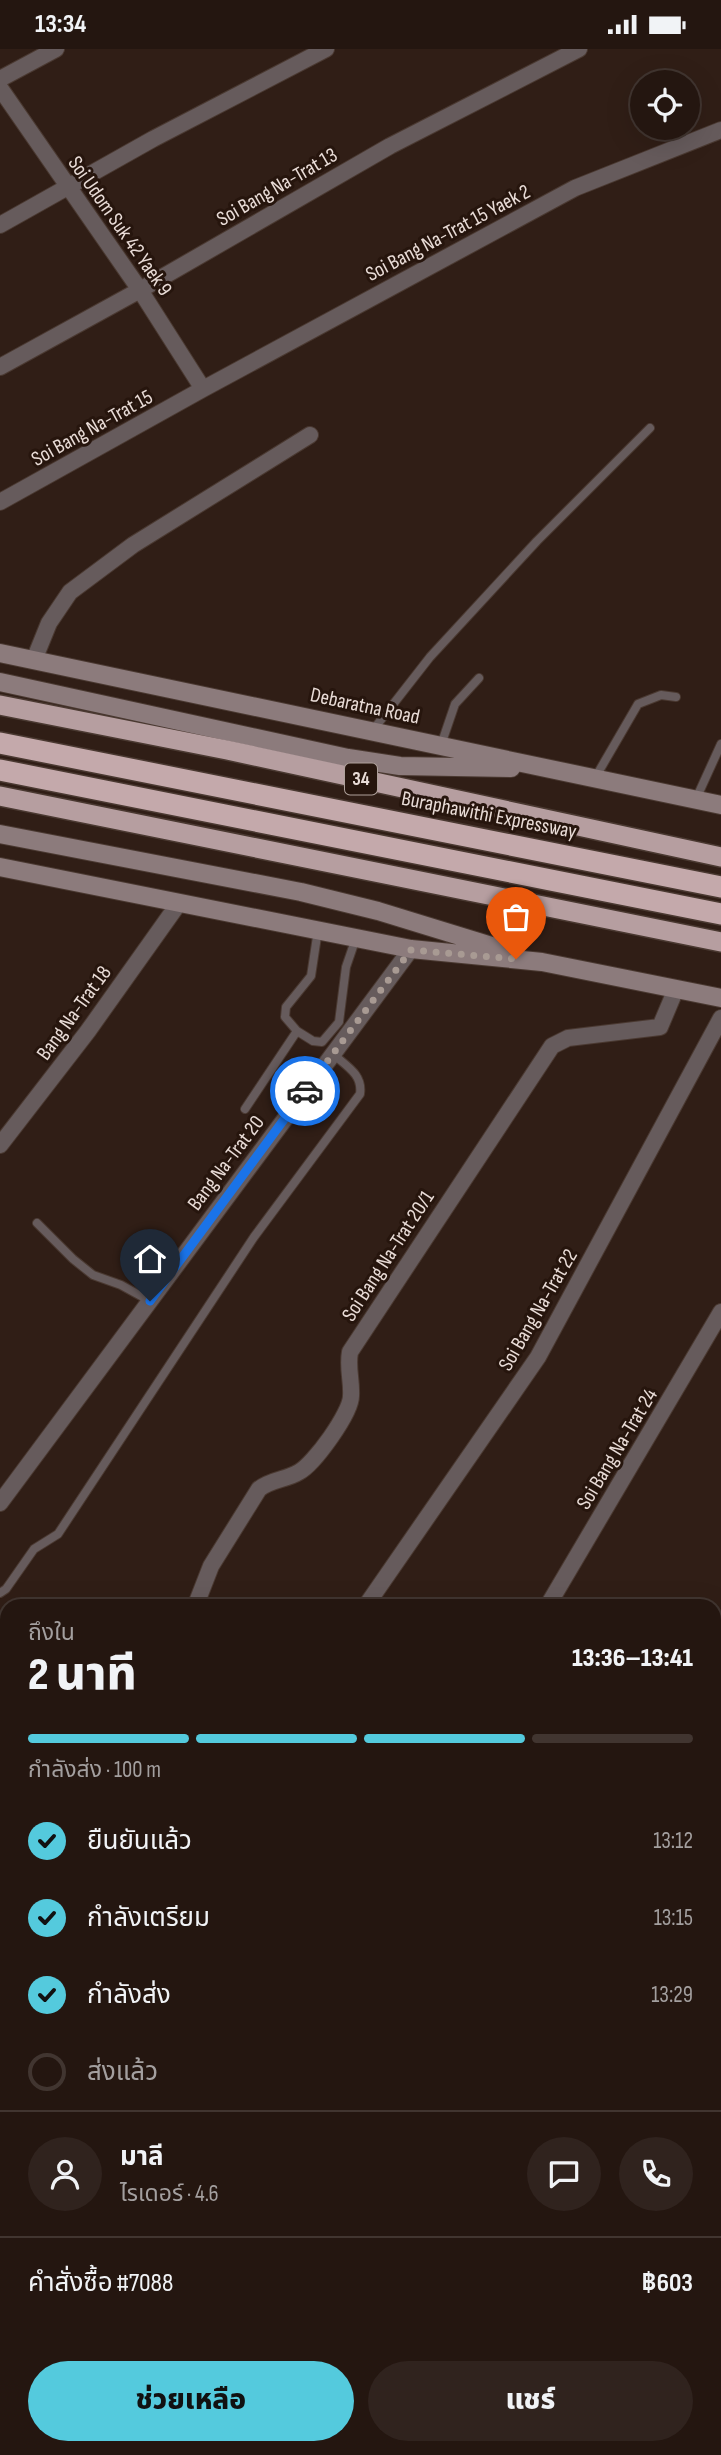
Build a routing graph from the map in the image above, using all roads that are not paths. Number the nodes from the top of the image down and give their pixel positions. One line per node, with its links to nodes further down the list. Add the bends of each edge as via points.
1 (56, 49): 4 (street)
2 (326, 49): 7 (street)
3 (579, 49): 9 (street, Soi Bang Na-Trat 13, via 390,146)
4 (0, 79)
5 (0, 89): 7 (street, Soi Udom Suk 42 Yaek 9)
6 (721, 130): 11 (street, Soi Bang Na-Trat 15 Yaek 2, via 575,188)
7 (68, 188): 8 (street); 9 (street, Soi Udom Suk 42 Yaek 9)
8 (0, 225)
9 (140, 290): 10 (street, Soi Bang Na-Trat 13); 11 (street, Soi Udom Suk 42 Yaek 9)
10 (0, 367)
11 (203, 389): 14 (street, Soi Bang Na-Trat 15)
12 (650, 428): 21 (lane, via 430,657)
13 (310, 435): 16 (street, via 133,545 70,592 49,622)
14 (0, 502)
15 (0, 653): 16 (main road, Debaratna Road / 34)
16 (34, 660): 21 (main road, Debaratna Road / 34)
17 (479, 678): 24 (lane, via 455,705)
18 (0, 682): 25 (main road, via 348,758 400,766)
19 (676, 697): 27 (lane, via 661,695 638,704)
20 (0, 705): 32 (highway, 34)
21 (372, 730): 24 (main road, Debaratna Road / 34)
22 (0, 743): 34 (highway, Buraphawithi Expressway)
23 (721, 744): 29 (lane)
24 (441, 745): 25 (main road, Debaratna Road / 34)
25 (553, 769): 27 (main road, Debaratna Road / 34)
26 (0, 770): 36 (highway)
27 (595, 779): 29 (main road, Debaratna Road / 34)
28 (0, 796): 39 (highway)
29 (696, 799): 30 (main road, Debaratna Road / 34)
30 (721, 805)
31 (0, 834): 41 (main road, via 301,892)
32 (721, 857)
33 (0, 867): 35 (main road)
34 (721, 887)
35 (179, 903): 37 (main road); 48 (street, Bang Na-Trat 18)
36 (721, 914)
37 (318, 930): 38 (main road); 45 (lane, via 311,976 286,1007 285,1017)
38 (356, 938): 40 (main road); 45 (lane, via 346,967 339,1022 323,1042)
39 (721, 942)
40 (411, 950): 41 (main road); 46 (street, Bang Na-Trat 20)
41 (542, 962): 42 (main road)
42 (677, 989): 43 (main road); 54 (street, Soi Bang Na-Trat 20/1, via 660,1027 568,1038 552,1046 351,1353 348,1409 310,1465 259,1489 211,1566)
43 (721, 998)
44 (721, 1019): 55 (street, Soi Bang Na-Trat 22, via 538,1357)
45 (297, 1031): 47 (lane)
46 (332, 1054): 50 (street, Bang Na-Trat 20); 53 (lane, via 358,1076 360,1094 254,1237 58,1534 34,1549)
47 (245, 1109)
48 (0, 1145)
49 (37, 1223): 50 (lane, via 93,1275)
50 (150, 1301): 52 (street, Bang Na-Trat 20)
51 (721, 1312): 56 (street, Soi Bang Na-Trat 24)
52 (0, 1503)
53 (0, 1593)
54 (198, 1599)
55 (371, 1599)
56 (552, 1599)

